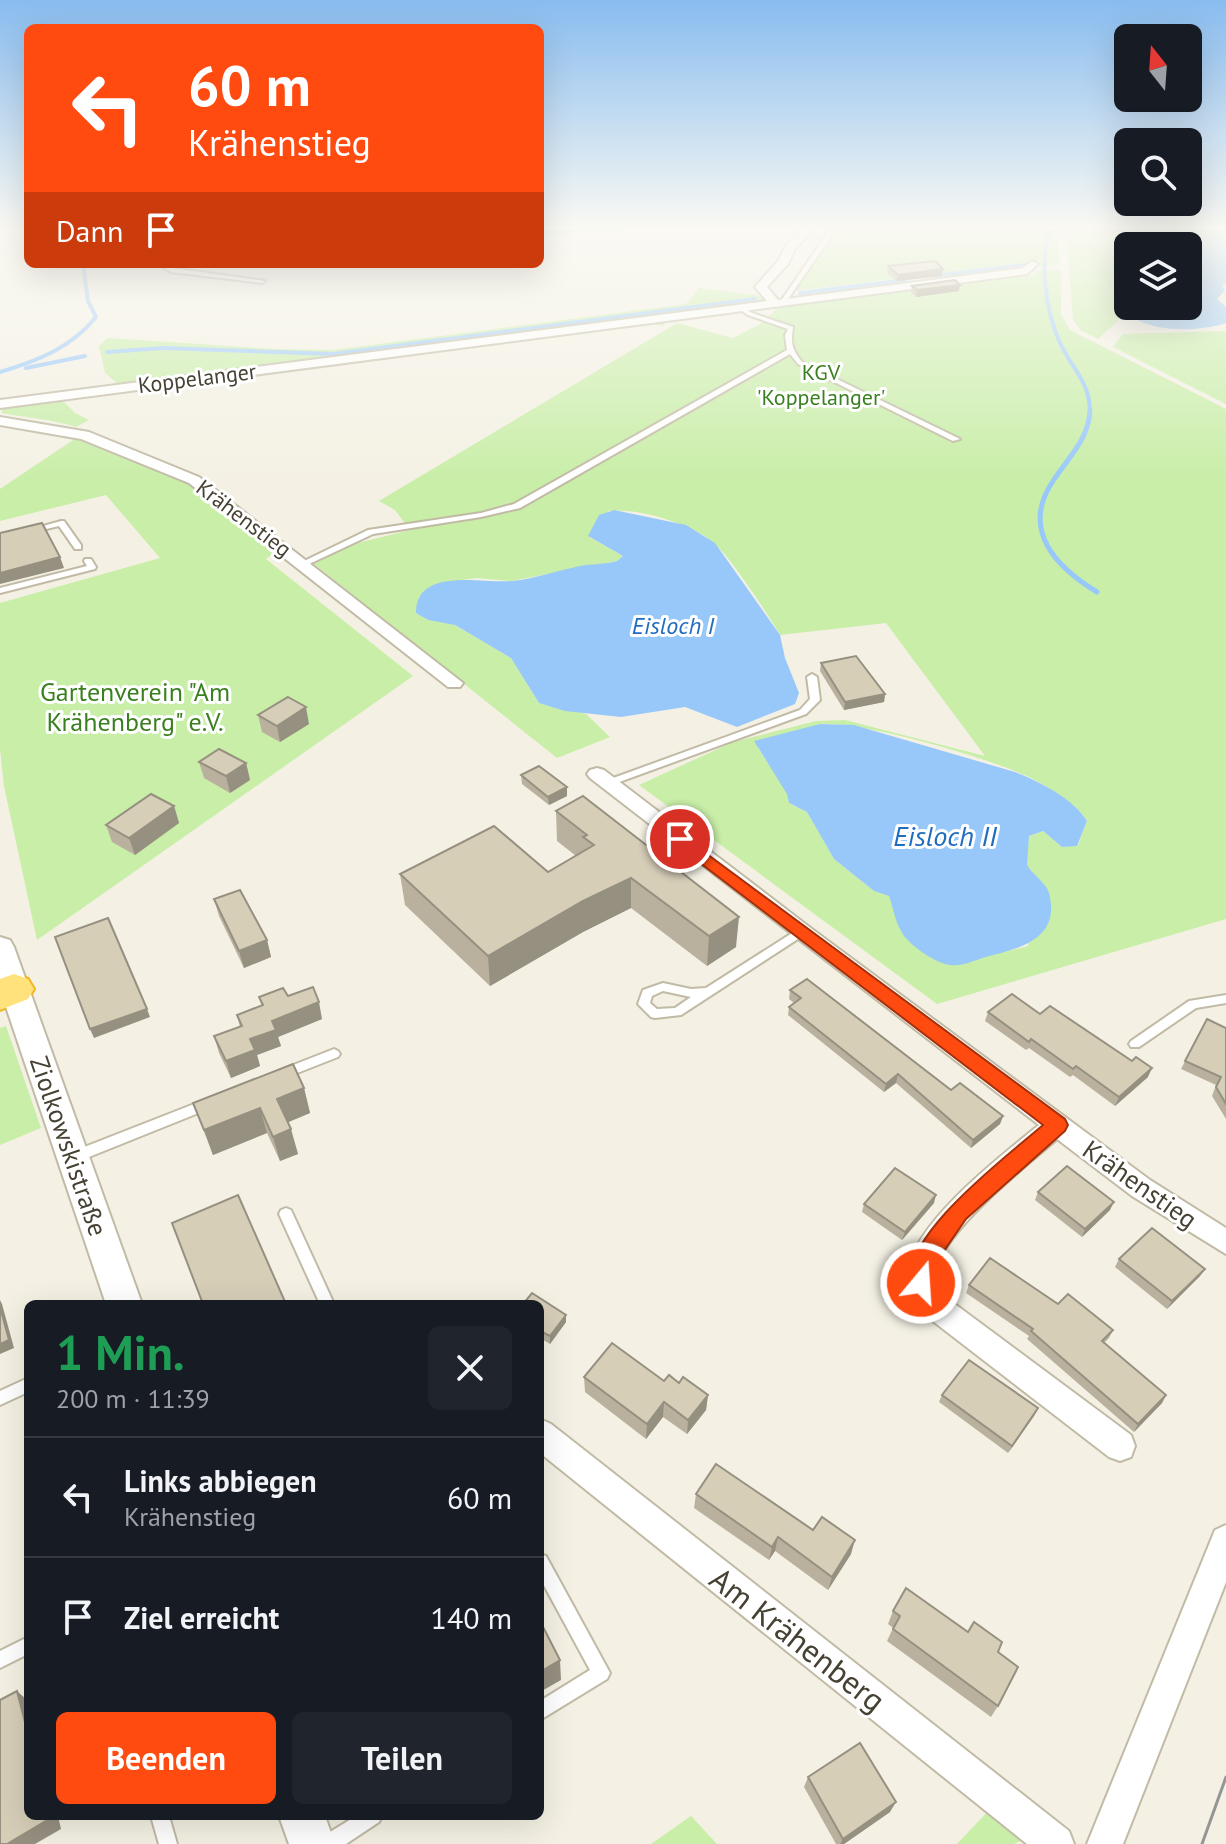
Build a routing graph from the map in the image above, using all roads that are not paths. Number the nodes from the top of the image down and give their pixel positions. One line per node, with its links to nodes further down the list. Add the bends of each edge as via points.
1 (709, 311): 4 (street, Koppelanger)
2 (746, 311): 3 (lane, via 791,328)
3 (790, 350): 6 (lane, via 800,363); 10 (lane, via 517,506 375,530)
4 (0, 404)
5 (0, 421): 10 (street, Krähenstieg, via 84,435 179,472)
6 (956, 439)
7 (15, 535): 8 (lane, via 61,523)
8 (78, 547)
9 (88, 561): 11 (lane, via 92,567)
10 (304, 563): 13 (street, Krähenstieg)
11 (0, 591)
12 (812, 677): 14 (lane, via 815,700 797,714)
13 (454, 683)
14 (603, 779): 15 (street, Krähenstieg)
15 (800, 932): 18 (lane); 24 (street, Krähenstieg)
16 (0, 947): 17 (street, Ziolkowskistraße)
17 (7, 992): 25 (street, Ziolkowskistraße)
18 (706, 992): 18 (lane, via 667,1015 652,1013 644,1004 647,993 659,987)
19 (1226, 999): 20 (lane, via 1193,1004)
20 (1135, 1044)
21 (334, 1054): 22 (lane)
22 (275, 1077)
23 (216, 1100): 25 (lane)
24 (1057, 1125): 27 (street, Krähenstieg); 33 (street, via 959,1212 926,1257 921,1283 944,1313)
25 (73, 1158): 28 (street, Ziolkowskistraße)
26 (286, 1214): 29 (lane)
27 (1226, 1242)
28 (123, 1300)
29 (325, 1300)
30 (24, 1387): 31 (lane)
31 (0, 1398)
32 (544, 1437): 45 (street, Am Krähenberg)
33 (1120, 1446)
34 (1226, 1541): 46 (street)
35 (544, 1569): 38 (lane, via 601,1673)
36 (24, 1647): 37 (lane)
37 (0, 1660)
38 (544, 1709)
39 (161, 1820): 42 (lane)
40 (303, 1820): 43 (street)
41 (367, 1820): 44 (lane)
42 (168, 1844)
43 (312, 1844)
44 (329, 1844)
45 (1056, 1844)
46 (1105, 1844)

